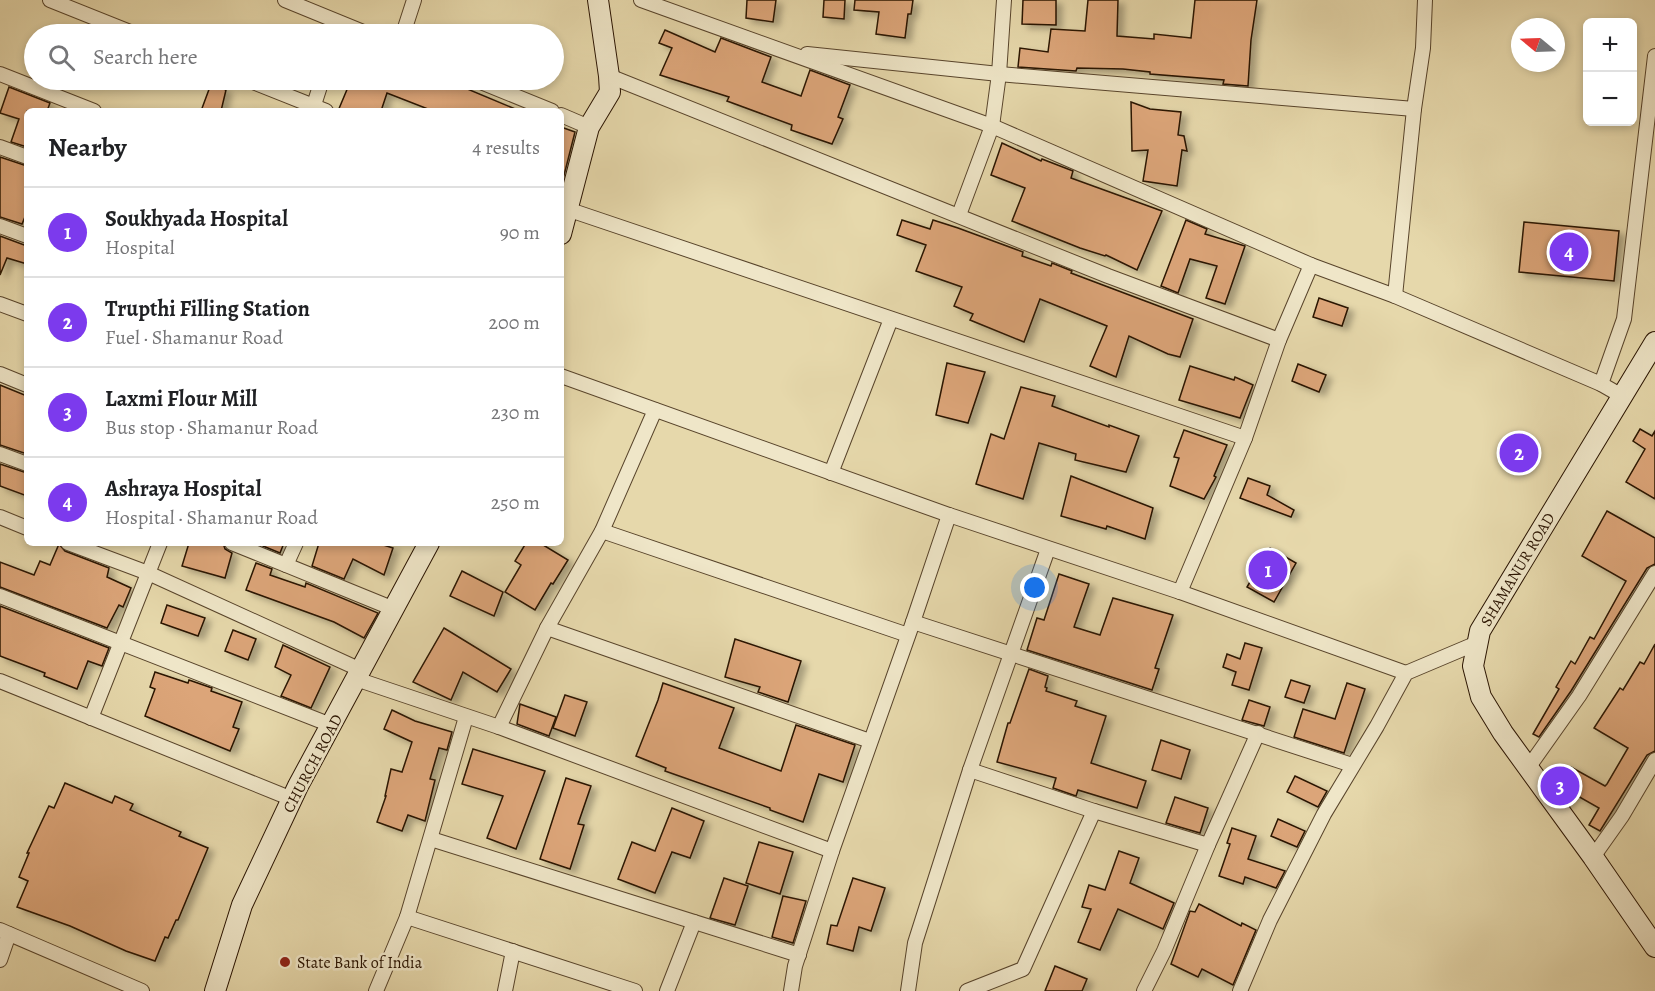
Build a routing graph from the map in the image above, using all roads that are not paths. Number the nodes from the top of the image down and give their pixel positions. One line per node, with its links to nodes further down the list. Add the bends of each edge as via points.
1 (50, 0): 8 (street)
2 (285, 0): 9 (street)
3 (414, 0): 10 (street)
4 (598, 0): 15 (main road)
5 (641, 0): 11 (street)
6 (1004, 0): 14 (street)
7 (1425, 0): 25 (street)
8 (110, 24)
9 (330, 24)
10 (406, 24)
11 (784, 52): 14 (street); 27 (street)
12 (1655, 56): 45 (street, via 1624,319)
13 (0, 74): 16 (street)
14 (999, 74): 25 (street); 27 (street)
15 (609, 76): 28 (main road, via 610,92); 32 (street)
16 (24, 83)
17 (41, 90): 21 (street)
18 (272, 90): 22 (street)
19 (320, 90): 23 (street)
20 (501, 90): 24 (street)
21 (86, 108)
22 (315, 108)
23 (317, 108)
24 (545, 108)
25 (1414, 109): 36 (street)
26 (564, 116): 28 (street)
27 (992, 126): 32 (street); 35 (street)
28 (589, 127): 31 (main road)
29 (0, 147): 30 (street)
30 (24, 156)
31 (565, 209): 39 (street)
32 (960, 215): 40 (street)
33 (0, 226): 34 (street)
34 (24, 235)
35 (1311, 265): 36 (street); 40 (street)
36 (1395, 296): 45 (street)
37 (0, 304): 38 (street)
38 (24, 313)
39 (891, 319): 48 (street); 51 (street)
40 (1279, 340): 48 (street)
41 (1655, 342): 46 (main road, SHAMANUR ROAD)
42 (0, 374): 44 (street)
43 (564, 377): 47 (street)
44 (24, 384)
45 (1601, 384): 46 (street)
46 (1622, 396): 72 (main road, SHAMANUR ROAD, via 1495,603)
47 (655, 410): 51 (street); 55 (street)
48 (1245, 438): 65 (street)
49 (0, 454): 50 (street)
50 (24, 463)
51 (831, 473): 52 (street)
52 (949, 515): 61 (street); 68 (street)
53 (0, 517): 54 (street)
54 (24, 527)
55 (603, 531): 69 (street); 70 (street)
56 (76, 546): 63 (street)
57 (159, 546): 63 (street)
58 (239, 546): 62 (street)
59 (295, 546): 62 (street)
60 (426, 546): 67 (main road, CHURCH ROAD)
61 (1048, 549): 65 (street); 73 (street)
62 (286, 565): 67 (street)
63 (148, 573): 71 (street); 75 (street)
64 (1655, 573): 85 (street, via 1579,696)
65 (1180, 592): 74 (street)
66 (0, 596): 71 (street)
67 (394, 609): 75 (main road, CHURCH ROAD)
68 (913, 622): 70 (street); 73 (street)
69 (547, 628): 80 (street); 82 (street)
70 (908, 635): 82 (street)
71 (121, 643): 78 (street); 79 (street)
72 (1477, 643): 74 (street); 85 (main road, SHAMANUR ROAD, via 1473,666 1481,697)
73 (1012, 654): 81 (street); 86 (street)
74 (1406, 673): 84 (street)
75 (359, 674): 77 (street); 79 (main road, CHURCH ROAD)
76 (0, 681): 78 (street)
77 (466, 717): 80 (street); 89 (street)
78 (91, 718): 87 (street)
79 (331, 725): 87 (main road, CHURCH ROAD)
80 (499, 727): 91 (street)
81 (1258, 734): 84 (street); 90 (street)
82 (870, 741): 91 (street)
83 (1655, 760): 92 (street)
84 (1353, 765): 112 (street, via 1270,920)
85 (1528, 768): 92 (main road, SHAMANUR ROAD)
86 (970, 770): 88 (street); 109 (street, via 915,943)
87 (292, 799): 103 (main road, CHURCH ROAD, via 242,905)
88 (1094, 811): 90 (street); 110 (street, via 1023,969)
89 (431, 839): 93 (street); 94 (street)
90 (1208, 845): 111 (street)
91 (831, 851): 98 (street)
92 (1593, 857): 96 (main road, SHAMANUR ROAD)
93 (407, 917): 97 (street); 104 (street)
94 (694, 922): 98 (street); 107 (street)
95 (4, 932): 99 (street); 101 (street)
96 (1653, 940)
97 (513, 951): 100 (street); 105 (street)
98 (799, 955): 108 (street)
99 (0, 960)
100 (590, 984): 106 (street)
101 (115, 986): 102 (street)
102 (142, 991)
103 (215, 991)
104 (376, 991)
105 (505, 991)
106 (635, 991)
107 (667, 991)
108 (791, 991)
109 (908, 991)
110 (967, 991)
111 (1144, 991)
112 (1240, 991)

